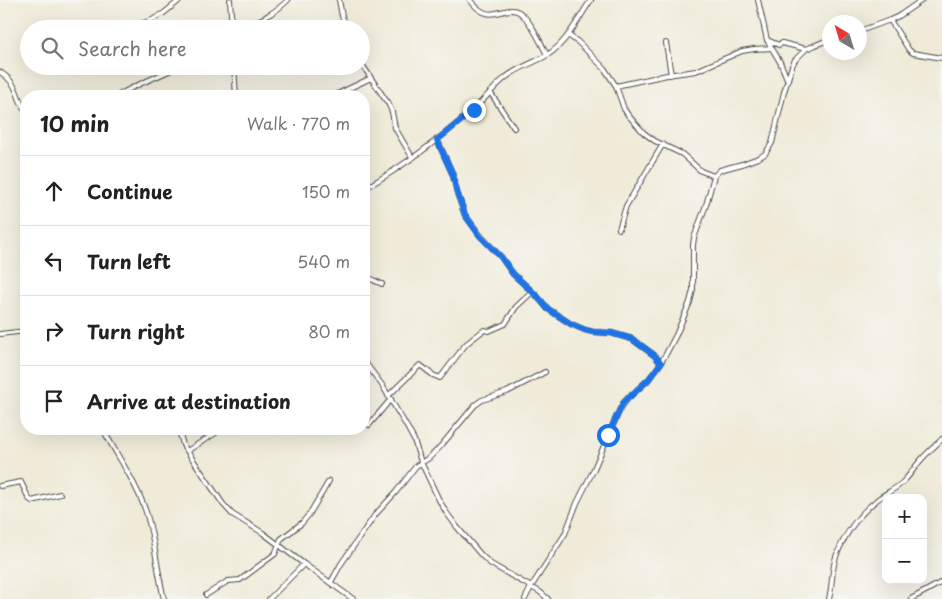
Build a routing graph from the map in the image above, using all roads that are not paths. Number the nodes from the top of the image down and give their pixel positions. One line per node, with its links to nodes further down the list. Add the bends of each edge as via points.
1 (180, 0): 9 (street)
2 (230, 0): 10 (street)
3 (288, 0): 11 (street)
4 (339, 0): 12 (street)
5 (470, 0): 21 (street, via 488,14 516,10 526,18)
6 (591, 0): 15 (street)
7 (758, 0): 16 (street)
8 (922, 0): 13 (street)
9 (152, 20)
10 (231, 20)
11 (260, 20)
12 (344, 20)
13 (890, 20): 14 (street); 22 (street, via 913,53)
14 (867, 28)
15 (568, 35): 21 (street); 30 (street, via 604,68)
16 (767, 40): 19 (street); 20 (street)
17 (822, 42): 20 (street)
18 (666, 43): 27 (street)
19 (772, 48): 27 (street, via 742,51 696,71); 29 (street)
20 (806, 49): 29 (street, via 792,66)
21 (547, 55): 34 (street, via 516,70)
22 (942, 58)
23 (0, 72): 35 (street, via 12,82)
24 (162, 75): 31 (street)
25 (235, 75): 32 (street)
26 (369, 75): 28 (street)
27 (671, 75): 30 (street)
28 (371, 78): 33 (street); 39 (street, via 389,105 395,128)
29 (788, 81): 40 (street, via 770,148 758,158 720,170)
30 (616, 86): 38 (street, via 628,116 649,138)
31 (127, 90)
32 (236, 90)
33 (345, 90)
34 (490, 92): 36 (street); 37 (street, via 474,110)
35 (20, 99)
36 (514, 128)
37 (437, 140): 39 (street); 45 (street, via 453,175 465,215 513,274)
38 (663, 144): 40 (street); 42 (street, via 626,206)
39 (412, 158): 41 (street)
40 (714, 176): 48 (street, via 692,245 690,302)
41 (370, 185)
42 (619, 229)
43 (370, 278): 44 (street)
44 (382, 284)
45 (532, 292): 48 (street, via 548,309 571,324 593,332 632,339); 51 (street, via 516,307 505,324 489,332 484,330 466,344 440,378 420,366)
46 (20, 332): 47 (street)
47 (0, 334)
48 (661, 363): 66 (street, via 620,409 565,534)
49 (370, 370): 51 (street)
50 (545, 372): 58 (street, via 474,405 440,447)
51 (389, 398): 52 (street); 58 (street, via 414,440)
52 (370, 424)
53 (107, 435): 68 (street, via 145,510)
54 (180, 435): 57 (street)
55 (212, 435): 57 (street)
56 (942, 439): 73 (street, via 904,482 859,516 837,555)
57 (187, 451): 62 (street, via 232,514)
58 (421, 462): 64 (street, via 375,514); 66 (street, via 446,512 471,544 492,564)
59 (330, 480): 62 (street, via 310,513)
60 (0, 486): 61 (street, via 21,482 32,501)
61 (60, 494)
62 (279, 544): 63 (street); 67 (street, via 275,554 240,580 228,582)
63 (304, 564): 64 (street); 69 (street)
64 (331, 582): 70 (street)
65 (942, 582): 74 (street)
66 (531, 587): 71 (street); 72 (street)
67 (206, 595)
68 (164, 599)
69 (269, 599)
70 (353, 599)
71 (525, 599)
72 (548, 599)
73 (829, 599)
74 (911, 599)

